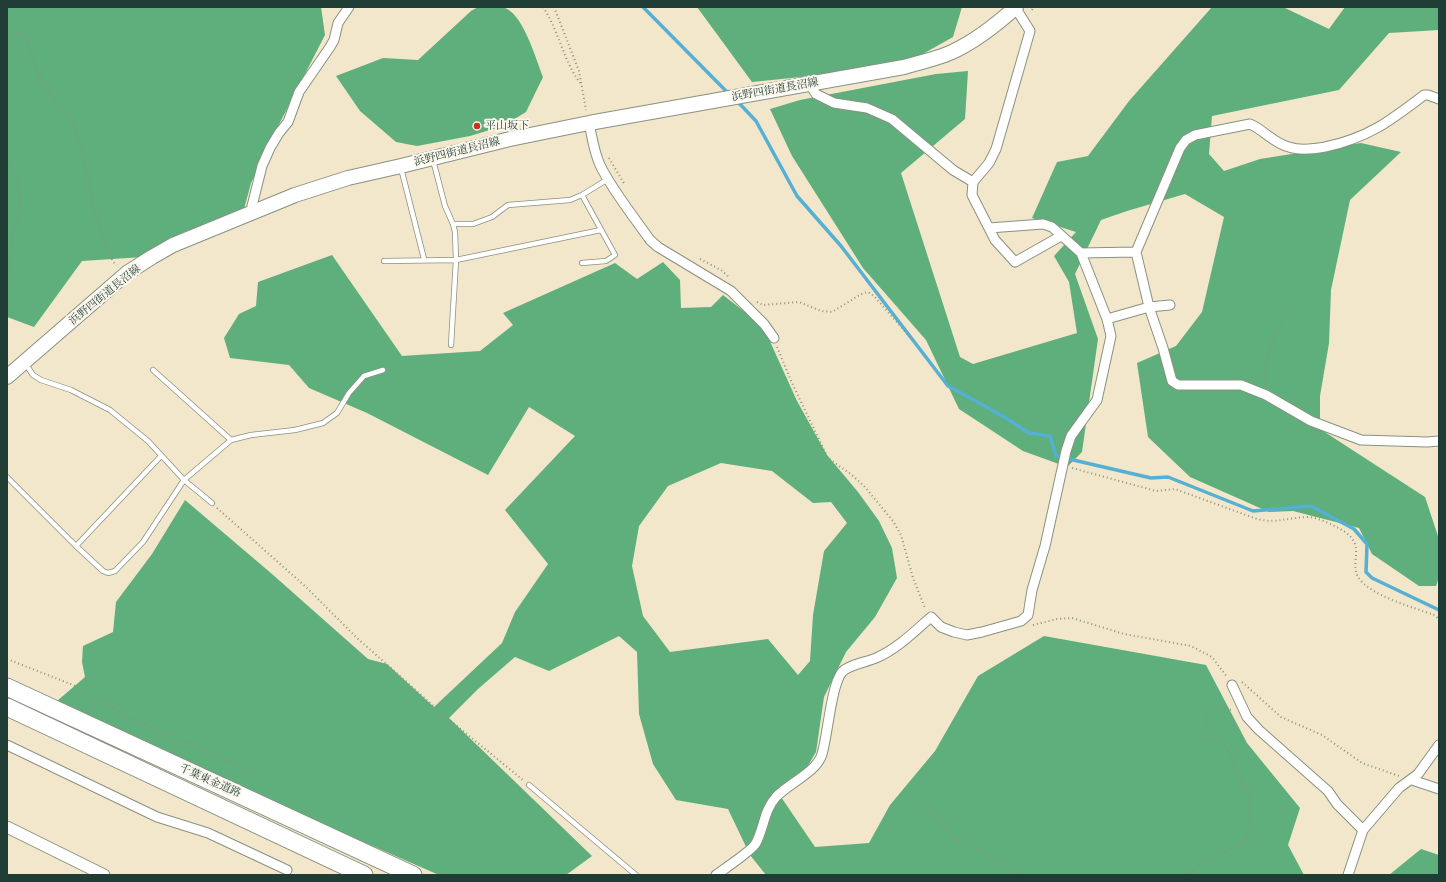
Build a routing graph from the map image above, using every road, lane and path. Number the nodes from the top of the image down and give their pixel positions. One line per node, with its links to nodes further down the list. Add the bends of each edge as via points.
1 (349, 7): 20 (street, via 338,23 334,40 299,92 288,122 270,148 262,166)
2 (542, 7): 9 (path, via 551,19 572,72)
3 (554, 7): 9 (path, via 579,71)
4 (1016, 7): 8 (main road, 浜野四街道長沼線, via 969,44 951,52 904,67); 17 (street, via 1030,31 996,149 989,163)
5 (1034, 7): 6 (path)
6 (1032, 10)
7 (7, 39): 32 (path, via 15,32 24,36 35,66 55,102 70,116 77,132 94,213 113,262)
8 (809, 83): 11 (main road, 浜野四街道長沼線); 17 (street, via 816,94 834,103 867,108 892,119 953,170)
9 (580, 84): 11 (path)
10 (1439, 99): 25 (street, via 1424,95 1372,132 1343,143 1313,150 1289,148 1250,124 1195,135 1186,140 1180,148)
11 (589, 123): 14 (main road, 浜野四街道長沼線); 16 (street, via 592,141)
12 (609, 157): 18 (path)
13 (7, 158): 34 (path, via 16,179 21,202)
14 (433, 158): 15 (main road, 浜野四街道長沼線); 21 (lane, via 445,206)
15 (401, 166): 20 (main road, 浜野四街道長沼線, via 348,178 295,195); 28 (lane)
16 (608, 179): 19 (lane); 41 (street, via 650,240 731,291)
17 (973, 182): 22 (street, via 972,195)
18 (627, 189)
19 (582, 195): 21 (lane, via 570,200 508,205 492,217 473,224); 23 (lane)
20 (250, 214): 32 (main road, 浜野四街道長沼線, via 174,245)
21 (453, 224): 29 (lane)
22 (989, 228): 24 (street, via 1043,224); 24 (street, via 994,240 1014,262)
23 (601, 230): 29 (lane); 31 (lane, via 615,255 606,261)
24 (1061, 236): 26 (street)
25 (1136, 252): 26 (street); 38 (street)
26 (1081, 253): 39 (street)
27 (695, 256): 33 (path, via 721,270)
28 (424, 259): 29 (lane); 30 (lane)
29 (456, 260): 42 (lane)
30 (384, 261)
31 (582, 263)
32 (127, 273): 43 (main road, 浜野四街道長沼線)
33 (731, 279)
34 (7, 280)
35 (752, 299): 40 (path, via 763,305 799,302 821,312 832,312 868,292)
36 (1294, 303): 47 (path, via 1264,361)
37 (1170, 305): 38 (street)
38 (1149, 307): 39 (street); 47 (street, via 1172,381 1178,384 1241,385)
39 (1107, 319): 51 (street, via 1111,336 1097,400 1072,436)
40 (910, 336)
41 (774, 338): 56 (path, via 779,355 828,458 864,486 893,521 901,535 913,578)
42 (451, 345)
43 (24, 362): 46 (main road, 浜野四街道長沼線); 50 (lane, via 33,375 41,380 71,390 110,410 148,441)
44 (153, 370): 48 (lane)
45 (383, 370): 48 (lane, via 364,376 349,393 337,413 323,423)
46 (7, 377)
47 (1266, 395): 49 (street, via 1311,421 1360,440)
48 (231, 440): 53 (lane)
49 (1439, 441)
50 (161, 456): 53 (lane); 55 (lane)
51 (1062, 465): 57 (path, via 1156,491 1175,489 1257,519 1267,521 1315,518 1341,530 1351,538 1357,552 1356,572 1363,582 1378,594); 58 (street, via 1028,614)
52 (7, 477): 55 (lane)
53 (184, 480): 54 (lane); 55 (lane, via 144,542 115,570 103,571)
54 (212, 503): 69 (path, via 306,587 410,686)
55 (76, 546)
56 (931, 617): 58 (street, via 941,627 966,635); 79 (street, via 889,651 843,671 837,683 822,755 813,768 776,796 768,808 756,845)
57 (1439, 619)
58 (1021, 620): 61 (path, via 1030,625 1072,618 1124,634 1191,646 1212,657)
59 (7, 658): 67 (path, via 73,685 130,718)
60 (1241, 681): 68 (path, via 1281,717 1322,735 1362,763)
61 (1232, 685): 64 (street)
62 (7, 687): 77 (highway, 千葉東金道路)
63 (7, 707): 76 (highway, 千葉東金道路)
64 (1247, 717): 73 (street, via 1328,791); 81 (path, via 1222,706 1209,712 1206,725 1227,750 1248,794 1251,831 1244,842)
65 (7, 745): 74 (street, via 157,817 208,833)
66 (1439, 745): 68 (street)
67 (257, 774)
68 (1412, 780): 70 (street); 73 (street, via 1399,788)
69 (529, 785): 78 (lane)
70 (1439, 789)
71 (922, 803): 80 (path, via 954,838 981,850)
72 (7, 827): 75 (street)
73 (1363, 830): 82 (street)
74 (287, 870)
75 (104, 875)
76 (364, 875)
77 (413, 875)
78 (636, 875)
79 (716, 875)
80 (1020, 875)
81 (1186, 875)
82 (1348, 875)

